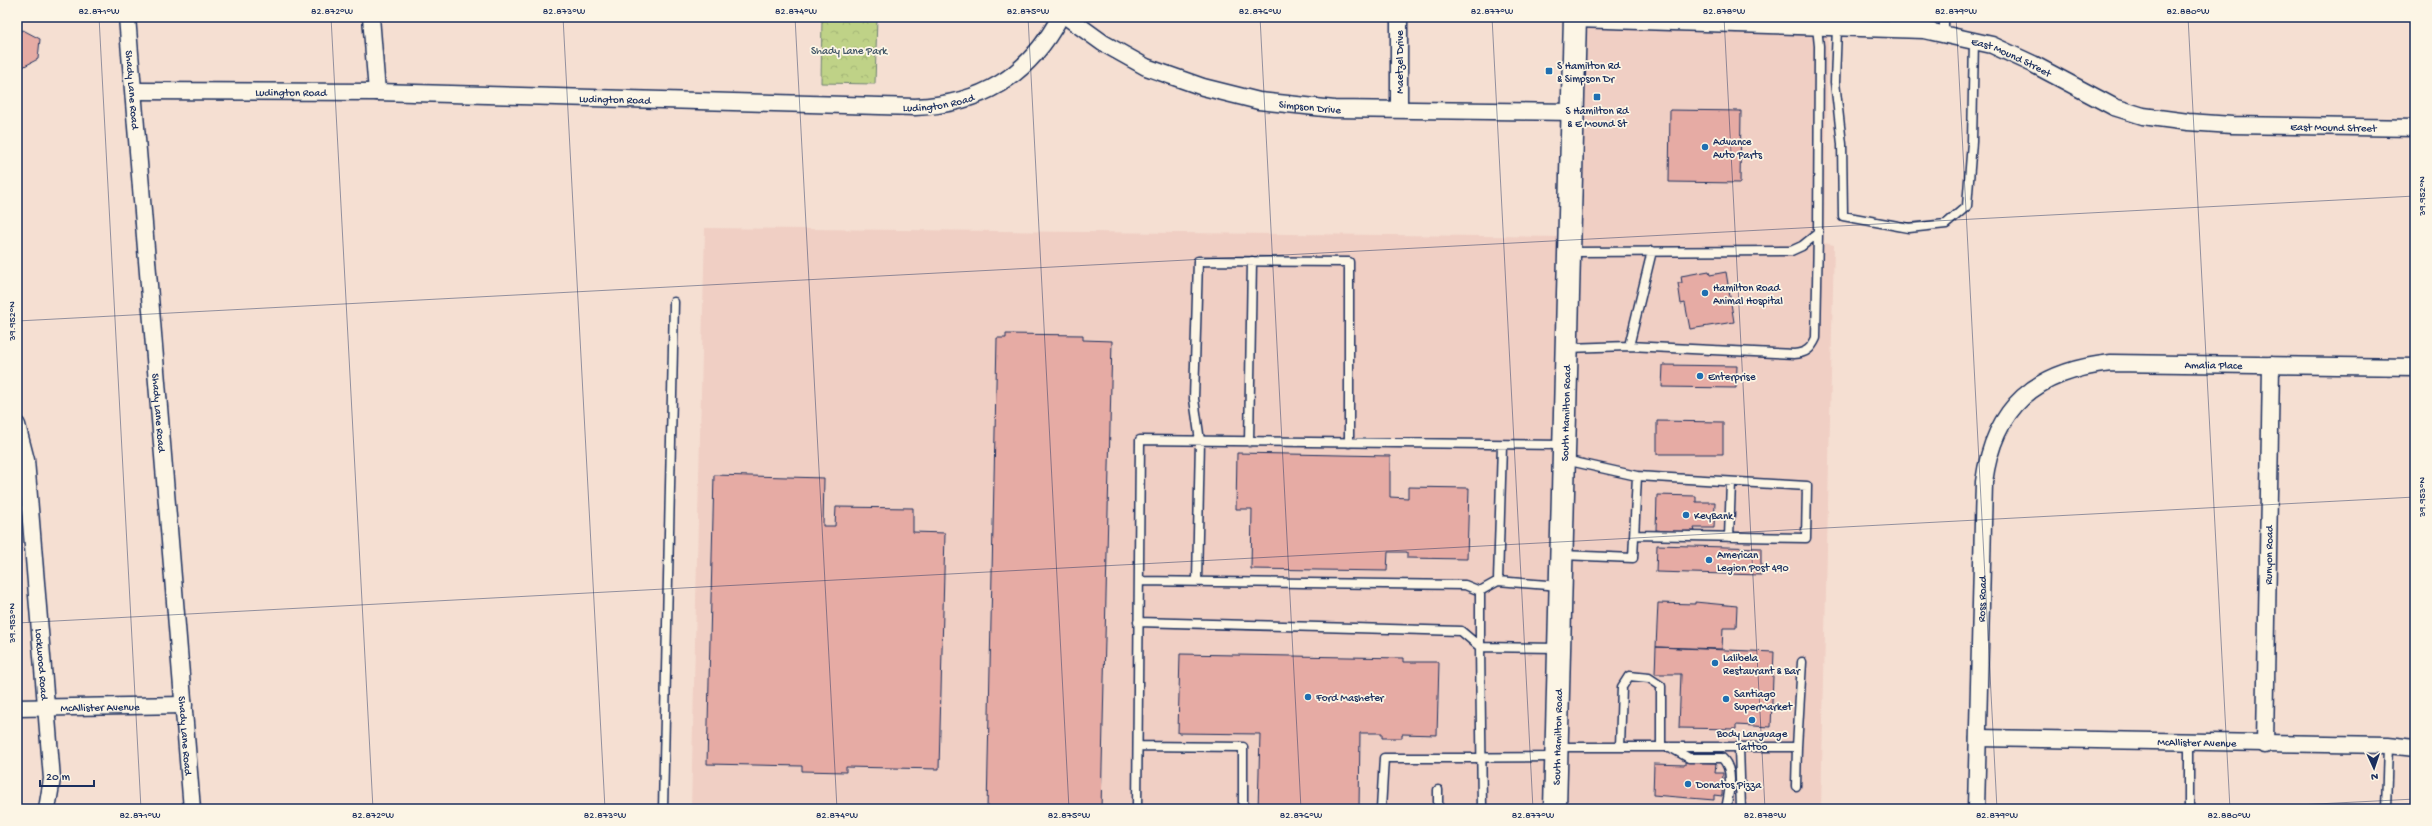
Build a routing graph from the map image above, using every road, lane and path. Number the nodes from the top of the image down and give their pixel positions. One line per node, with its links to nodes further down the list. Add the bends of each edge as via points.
1 (127, 17): 12 (street, Shady Lane Road)
2 (371, 17): 13 (street)
3 (1060, 17): 13 (street, Ludington Road, via 1050,36 1030,60 995,87 976,97 942,106)
4 (1067, 17): 14 (street, Simpson Drive, via 1102,43 1146,67 1203,88 1267,102 1334,109)
5 (1399, 17): 14 (street, Maetzel Drive)
6 (1576, 18): 7 (street, East Mound Street); 15 (main road, South Hamilton Road)
7 (1689, 20): 8 (street, East Mound Street)
8 (1817, 22): 10 (street, East Mound Street); 17 (lane)
9 (1944, 25): 10 (street, East Mound Street, via 1897,28); 11 (street, East Mound Street)
10 (1837, 27): 11 (lane, via 1835,82 1842,144 1843,216 1909,228 1946,224 1967,206 1972,142)
11 (1974, 40): 16 (street, East Mound Street, via 1992,45 2033,64 2114,107 2150,117 2232,125)
12 (134, 91): 13 (street, Ludington Road); 47 (street, Shady Lane Road)
13 (377, 92)
14 (1399, 108): 15 (street, Simpson Drive)
15 (1573, 112): 19 (main road, South Hamilton Road)
16 (2415, 128)
17 (1818, 233): 18 (lane, via 1791,251); 22 (lane, via 1816,338 1803,353)
18 (1652, 251): 19 (lane); 22 (lane)
19 (1570, 252): 23 (main road, South Hamilton Road)
20 (1252, 261): 28 (lane, via 1198,261 1194,399); 29 (lane); 30 (lane, via 1349,262)
21 (674, 302): 66 (lane)
22 (1629, 346): 23 (lane)
23 (1567, 348): 32 (main road, South Hamilton Road)
24 (2271, 365): 25 (street, Amalia Place); 26 (street, Amalia Place, via 2086,365 2062,372); 52 (street, Runyon Road)
25 (2415, 367)
26 (2021, 398): 50 (street, Ross Road, via 1995,436 1984,482)
27 (17, 425): 49 (street, Lockwood Road, via 26,460)
28 (1200, 441): 29 (lane); 38 (lane, via 1140,440); 40 (lane)
29 (1249, 442): 30 (lane)
30 (1349, 443): 31 (lane)
31 (1502, 445): 32 (lane); 39 (lane)
32 (1564, 453): 33 (lane); 37 (main road, South Hamilton Road)
33 (1637, 476): 34 (lane); 35 (lane)
34 (1731, 482): 36 (lane); 36 (lane, via 1807,486 1806,538)
35 (1634, 535): 36 (lane); 37 (lane, via 1633,558)
36 (1729, 537)
37 (1562, 555): 41 (main road, South Hamilton Road)
38 (1139, 581): 40 (lane); 43 (lane)
39 (1498, 581): 41 (lane); 42 (lane)
40 (1197, 582): 42 (lane, via 1465,585)
41 (1561, 586): 45 (main road, South Hamilton Road)
42 (1480, 591): 44 (lane)
43 (1138, 622): 44 (lane, via 1461,631); 54 (lane)
44 (1480, 647): 45 (lane); 61 (lane)
45 (1559, 648): 60 (main road, South Hamilton Road)
46 (1802, 662): 58 (lane)
47 (184, 705): 49 (street, McAllister Avenue); 65 (street, Shady Lane Road)
48 (17, 708): 49 (street, McAllister Avenue)
49 (47, 708): 64 (street, Lockwood Road, via 52,779)
50 (1978, 738): 51 (street, McAllister Avenue); 75 (street, Ross Road)
51 (2189, 743): 52 (street, McAllister Avenue); 76 (lane)
52 (2265, 745): 53 (street, McAllister Avenue)
53 (2388, 745): 59 (street, McAllister Avenue); 77 (lane)
54 (1138, 746): 67 (lane); 68 (lane, via 1243,747)
55 (1620, 747): 56 (lane); 56 (lane, via 1622,687 1629,676 1649,678 1662,686); 60 (lane)
56 (1665, 747): 57 (lane); 73 (lane, via 1689,758 1722,758 1727,763 1730,769)
57 (1739, 747): 58 (lane); 74 (lane)
58 (1797, 747): 62 (lane)
59 (2415, 748)
60 (1556, 752): 61 (lane); 72 (main road, South Hamilton Road)
61 (1482, 757): 69 (lane, via 1384,758); 71 (lane)
62 (1796, 786)
63 (1438, 790): 70 (lane)
64 (47, 809)
65 (192, 809)
66 (663, 809)
67 (1137, 809)
68 (1243, 809)
69 (1382, 809)
70 (1438, 809)
71 (1482, 809)
72 (1555, 809)
73 (1726, 809)
74 (1741, 809)
75 (1976, 809)
76 (2189, 809)
77 (2386, 809)

